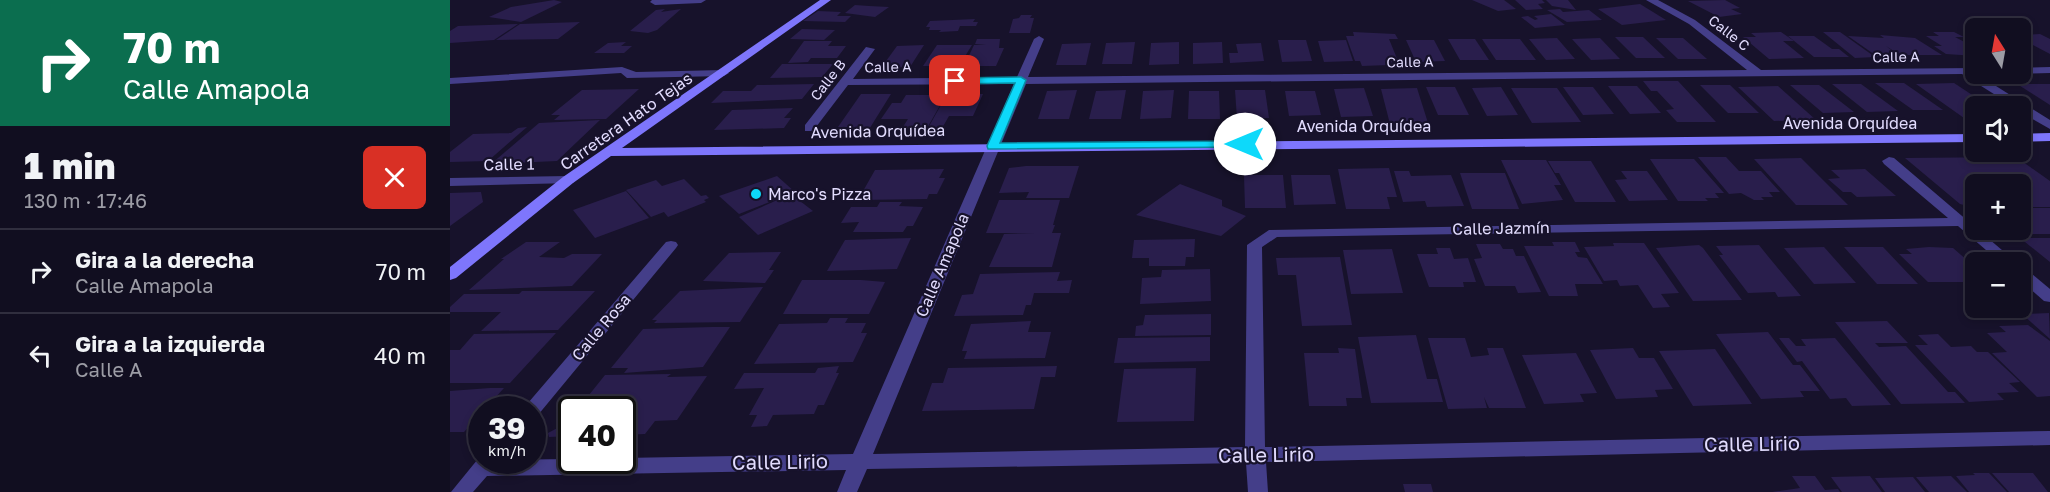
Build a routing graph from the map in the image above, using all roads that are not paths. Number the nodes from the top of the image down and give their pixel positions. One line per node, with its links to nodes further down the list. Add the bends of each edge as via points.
1 (686, 0): 2 (street); 5 (street)
2 (701, 0)
3 (826, 0): 11 (street, Carretera Hato Tejas)
4 (1650, 0): 12 (street, Calle C, via 1692,22)
5 (655, 2)
6 (1039, 39): 13 (street, Calle Amapola)
7 (870, 49): 15 (street, Calle B)
8 (2050, 70): 10 (street)
9 (1965, 71): 12 (street, Calle A)
10 (2031, 71)
11 (724, 72): 14 (lane); 25 (street, Carretera Hato Tejas)
12 (1758, 73): 13 (street, Calle A)
13 (1021, 80): 15 (street, Calle A); 24 (street, Calle Amapola)
14 (450, 81)
15 (845, 82): 20 (street, Calle B)
16 (1988, 84): 17 (street)
17 (2005, 96)
18 (2031, 114): 19 (street)
19 (2050, 126)
20 (809, 128)
21 (2050, 137): 23 (street)
22 (1965, 138): 24 (street, Avenida Orquídea)
23 (2031, 138)
24 (992, 146): 25 (street, Avenida Orquídea); 38 (street, Calle Amapola)
25 (609, 152): 27 (street, Carretera Hato Tejas)
26 (1889, 161): 29 (street)
27 (568, 180): 28 (street, Calle 1); 32 (street, Carretera Hato Tejas)
28 (450, 182)
29 (1961, 222): 31 (street); 37 (street, Calle Jazmín, via 1274,233 1254,245)
30 (671, 245): 35 (street, Calle Rosa)
31 (1997, 252)
32 (450, 275)
33 (2031, 282): 34 (street)
34 (2050, 297)
35 (543, 396)
36 (2050, 438): 37 (street, Calle Lirio)
37 (1254, 455): 38 (street, Calle Lirio); 43 (street)
38 (860, 461): 39 (street, Calle Lirio); 42 (street, Calle Amapola)
39 (546, 464)
40 (476, 474): 41 (street)
41 (461, 492)
42 (847, 492)
43 (1258, 492)

